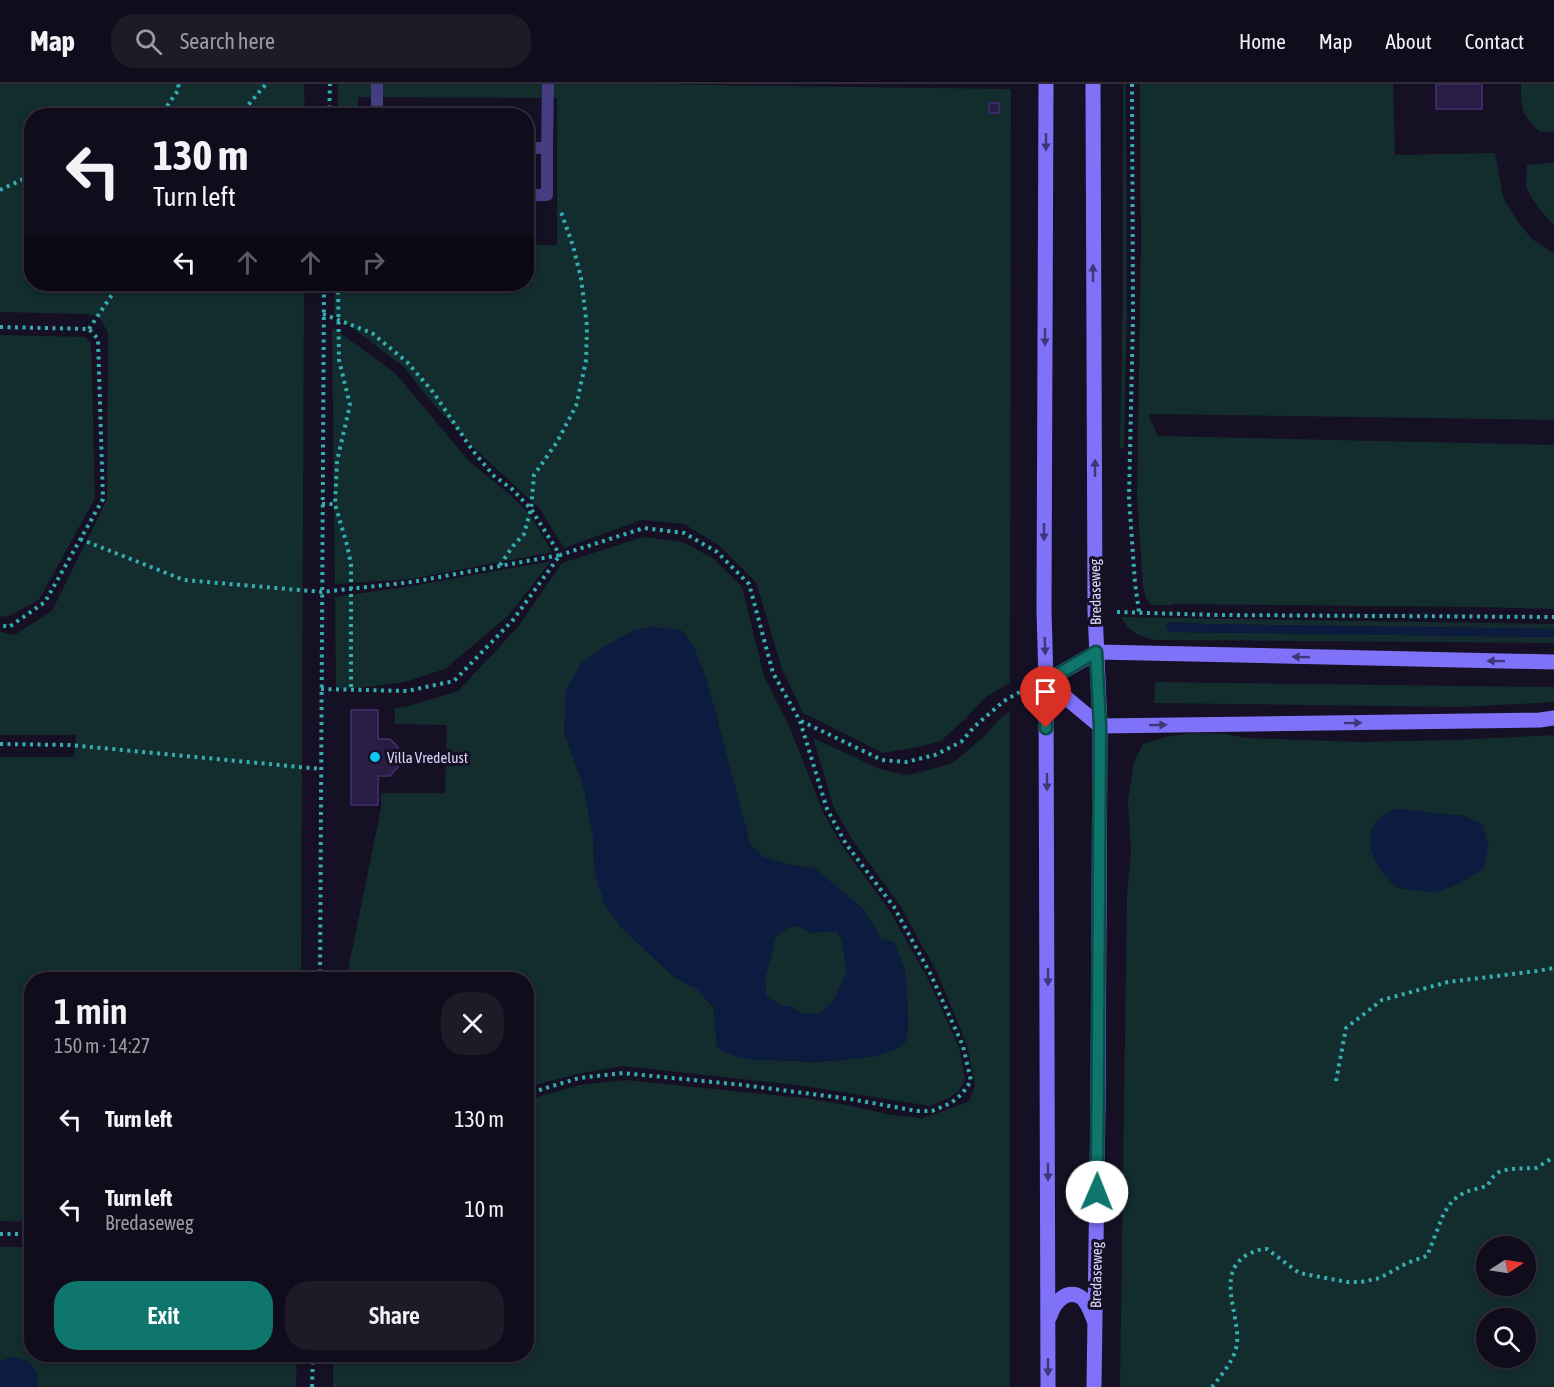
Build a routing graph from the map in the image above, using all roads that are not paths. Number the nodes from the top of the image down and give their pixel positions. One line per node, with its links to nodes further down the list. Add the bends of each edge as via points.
1 (377, 84): 5 (lane)
2 (548, 84): 7 (lane)
3 (1046, 84): 11 (main road, one-way to 11, via 1044,610)
4 (1093, 84): 9 (main road, Bredaseweg, one-way to 4)
5 (377, 108)
6 (534, 148): 7 (lane)
7 (547, 148): 8 (lane, via 547,195)
8 (534, 195)
9 (1096, 652): 10 (main road, one-way to 9); 11 (main road); 13 (main road, Bredaseweg)
10 (1554, 662)
11 (1039, 683): 13 (main road); 14 (main road, one-way to 14)
12 (1554, 718): 13 (main road, one-way to 12)
13 (1100, 726): 15 (main road, Bredaseweg)
14 (1048, 1322): 15 (main road, via 1060,1298 1071,1294 1081,1298); 16 (main road, one-way to 16)
15 (1095, 1323): 17 (main road, Bredaseweg)
16 (1048, 1387)
17 (1094, 1387)

